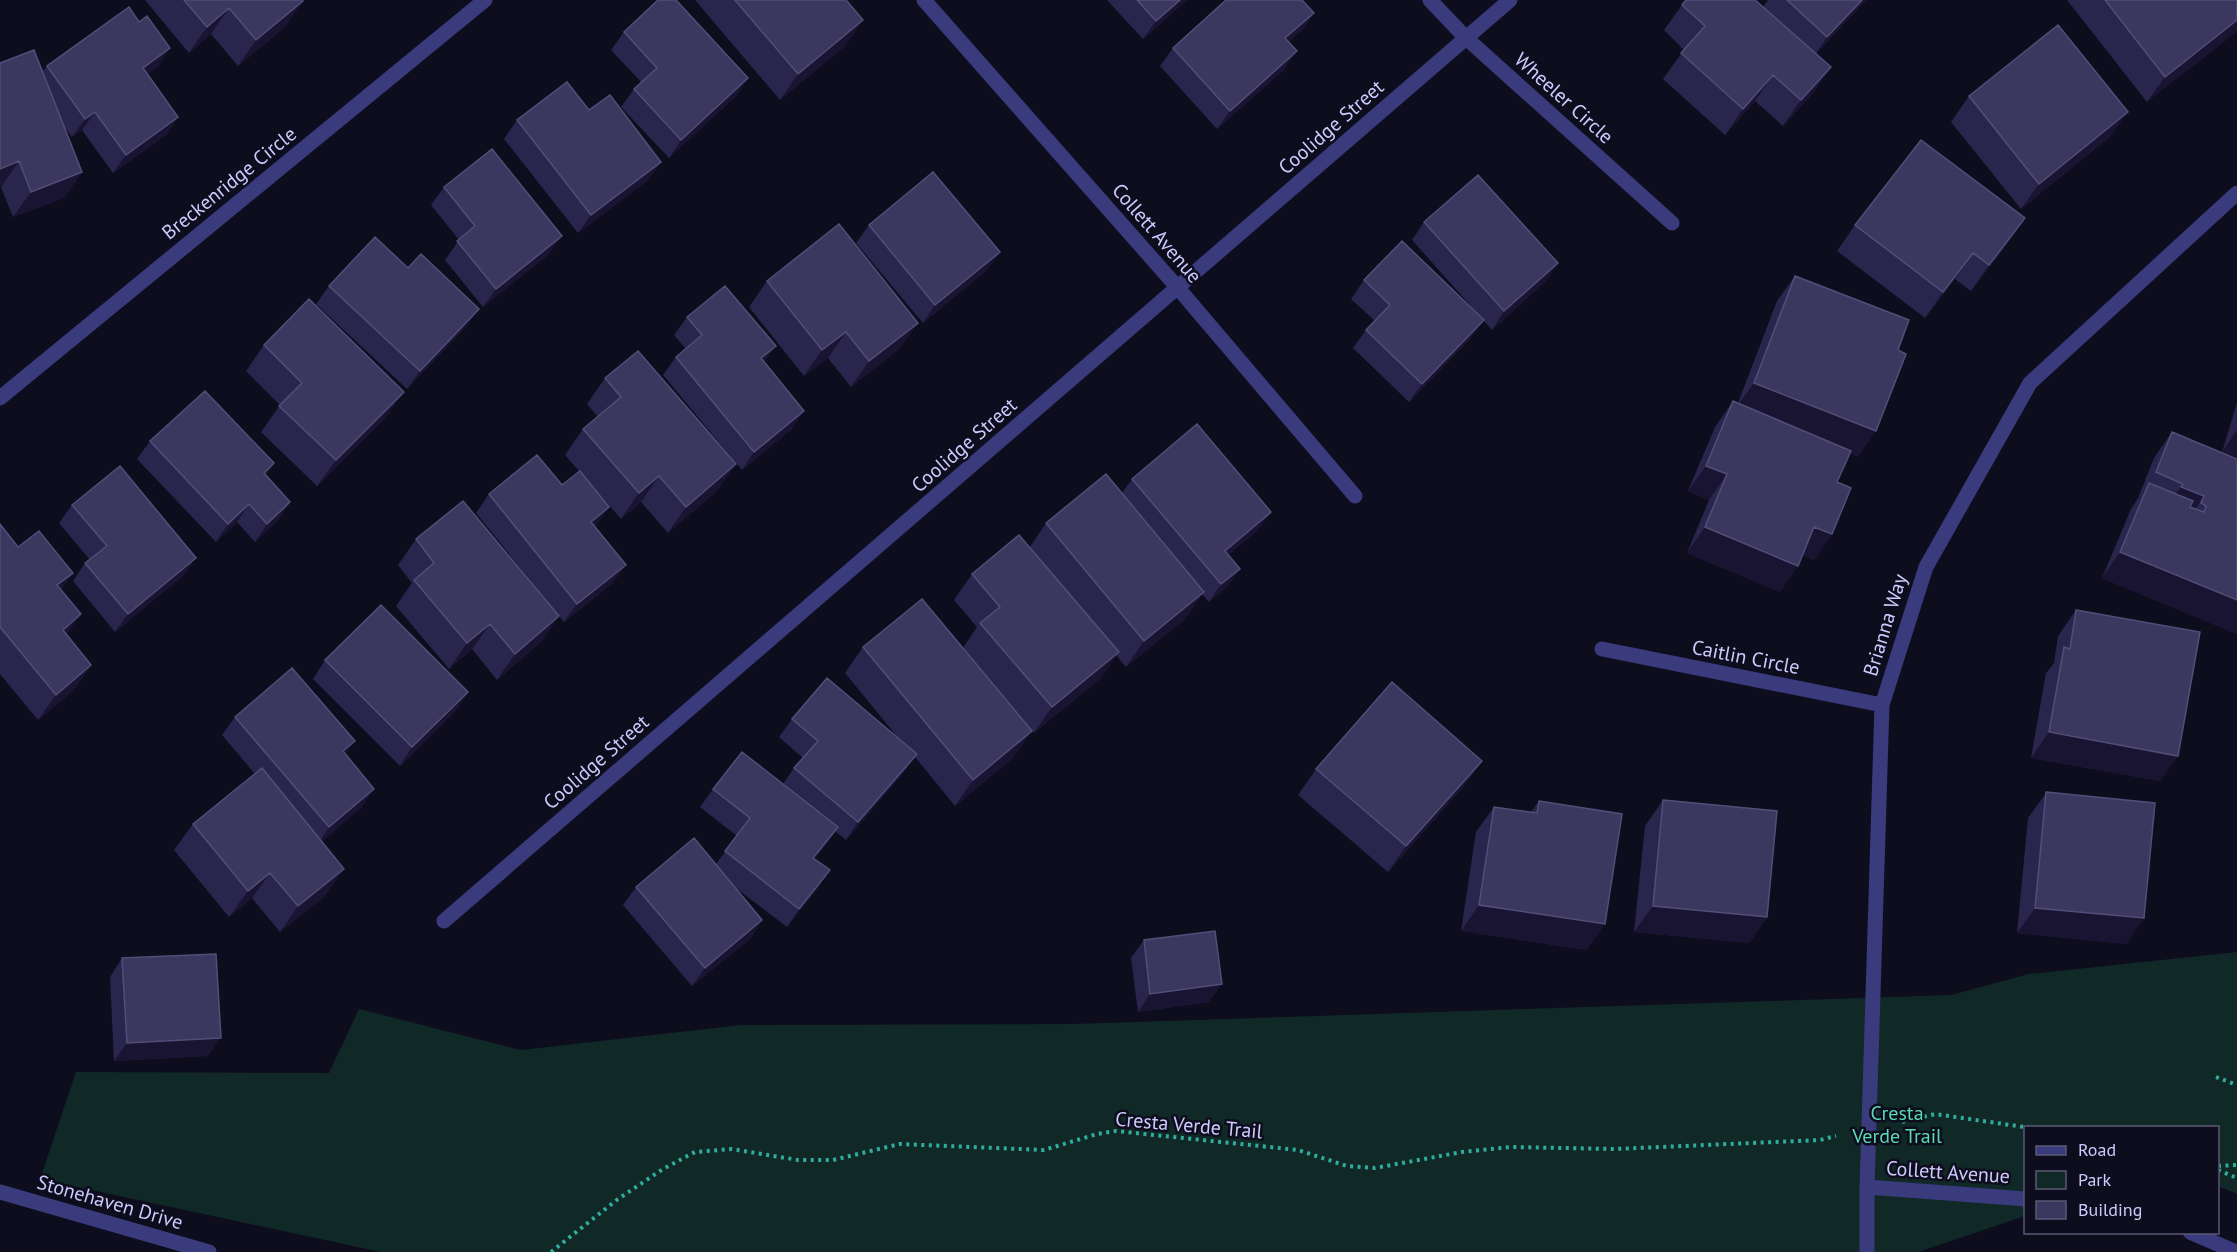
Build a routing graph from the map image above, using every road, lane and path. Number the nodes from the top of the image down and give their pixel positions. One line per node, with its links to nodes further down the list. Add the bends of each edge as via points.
1 (485, 0): 9 (street, Breckenridge Circle)
2 (924, 0): 8 (street, Collett Avenue)
3 (1430, 0): 5 (street, Wheeler Circle)
4 (1510, 0): 5 (street, Coolidge Street)
5 (1465, 37): 7 (street, Wheeler Circle); 8 (street, Coolidge Street)
6 (2237, 193): 12 (street, Brianna Way, via 2030,383 1926,567)
7 (1672, 223)
8 (1178, 288): 10 (street, Collett Avenue); 13 (street, Coolidge Street)
9 (0, 398)
10 (1355, 496)
11 (1602, 649): 12 (street, Caitlin Circle)
12 (1882, 705): 23 (street, Brianna Way)
13 (444, 921)
14 (2216, 1077): 15 (path)
15 (2237, 1085)
16 (1900, 1122): 17 (path, via 1935,1114)
17 (2024, 1127)
18 (1843, 1135): 28 (path, Cresta Verde Trail, via 1821,1140 1615,1149 1510,1147 1375,1168 1347,1166 1298,1150 1116,1131 1044,1150 900,1144 833,1160 798,1160 732,1149 695,1152 663,1168)
19 (2237, 1164): 20 (path)
20 (2219, 1168)
21 (2219, 1169): 22 (path)
22 (2237, 1178)
23 (1867, 1187): 25 (street, Collett Avenue); 29 (street, Brianna Way)
24 (0, 1192): 27 (street, Stonehaven Drive)
25 (2024, 1199)
26 (2192, 1234): 30 (street)
27 (209, 1252)
28 (551, 1252)
29 (1868, 1252)
30 (2236, 1252)

